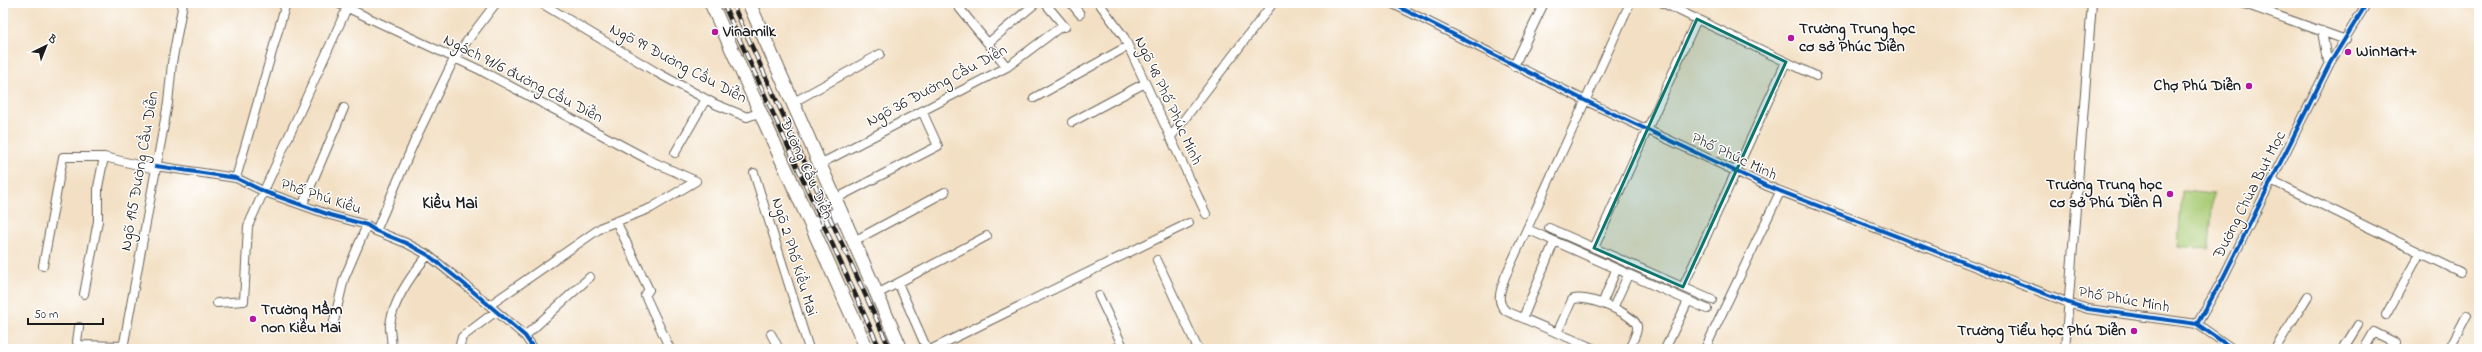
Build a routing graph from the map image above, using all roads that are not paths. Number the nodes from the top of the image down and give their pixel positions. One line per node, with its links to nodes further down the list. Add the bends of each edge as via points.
1 (182, 3): 49 (street, Ngõ 195 Đường Cầu Diễn)
2 (286, 3): 52 (street)
3 (337, 3): 21 (street, Ngách 91/6 đường Cầu Diễn)
4 (496, 3): 29 (street)
5 (541, 3): 37 (street, Ngõ 99 Đường Cầu Diễn)
6 (711, 3): 42 (highway, Đường Cầu Diễn)
7 (749, 3): 39 (highway, Đường Cầu Diễn)
8 (1036, 3): 26 (street)
9 (1045, 3): 33 (street, Ngõ 36 Đường Cầu Diễn, via 1064,26)
10 (1071, 3): 22 (street)
11 (1099, 3): 27 (street, Ngõ 48 Phố Phúc Minh)
12 (1273, 3): 45 (street)
13 (1392, 3): 32 (street, Phố Phúc Minh)
14 (1544, 3): 32 (street)
15 (1630, 3): 38 (street)
16 (1663, 3): 23 (street)
17 (2092, 3): 89 (street)
18 (2242, 3): 24 (street)
19 (2367, 3): 25 (street, Đường Chùa Bụt Mọc)
20 (958, 4): 26 (street)
21 (347, 8): 29 (street, Ngách 91/6 đường Cầu Diễn); 54 (street)
22 (1080, 14)
23 (1697, 19): 30 (street); 44 (street)
24 (2322, 31): 25 (street); 31 (street)
25 (2346, 40): 31 (street, Đường Chùa Bụt Mọc)
26 (988, 43): 33 (street)
27 (1128, 46): 35 (street, Ngõ 48 Phố Phúc Minh); 36 (street)
28 (880, 54): 39 (street)
29 (455, 57): 61 (street, Ngách 91/6 đường Cầu Diễn, via 651,161 696,181 651,208); 67 (street, via 415,140)
30 (1786, 62): 34 (street); 50 (street)
31 (2330, 63): 53 (street, Đường Chùa Bụt Mọc)
32 (1514, 66): 38 (street, Phố Phúc Minh)
33 (1007, 67): 41 (street, Ngõ 36 Đường Cầu Diễn)
34 (1816, 76)
35 (1145, 84): 43 (street); 45 (street, Ngõ 48 Phố Phúc Minh)
36 (1034, 98)
37 (706, 99): 42 (street, Ngõ 99 Đường Cầu Diễn, via 747,117); 46 (street)
38 (1584, 100): 44 (street, Phố Phúc Minh); 66 (street)
39 (792, 103): 48 (highway, Đường Cầu Diễn)
40 (344, 108): 58 (street)
41 (922, 111): 48 (street, Ngõ 36 Đường Cầu Diễn); 57 (street, via 938,146)
42 (761, 112): 64 (highway, Đường Cầu Diễn)
43 (1072, 122)
44 (1647, 130): 50 (street, Phố Phúc Minh); 71 (street)
45 (1170, 138): 60 (street, Ngõ 48 Phố Phúc Minh)
46 (676, 153)
47 (104, 157): 49 (street, Phố Phú Kiều); 75 (street, Phố Phú Kiều, via 63,157); 82 (street, Ngõ 195 Đường Cầu Diễn, via 98,187 98,220)
48 (820, 164): 57 (highway, Đường Cầu Diễn)
49 (156, 168): 52 (street, Phố Phú Kiều); 101 (street, Ngõ 195 Đường Cầu Diễn, via 124,343 121,346 80,345 77,342)
50 (1737, 172): 56 (street, Phố Phúc Minh); 81 (street)
51 (754, 173): 112 (street, Ngõ 2 Phố Kiều Mai)
52 (236, 178): 54 (street, Phố Phú Kiều)
53 (2271, 180): 72 (street); 99 (street, Đường Chùa Bụt Mọc)
54 (265, 192): 58 (street, Phố Phú Kiều); 88 (street, via 248,226 244,301)
55 (945, 192): 69 (street)
56 (1780, 192): 89 (street, Phố Phúc Minh); 122 (street)
57 (835, 199): 59 (highway, Đường Cầu Diễn)
58 (303, 204): 63 (street, Phố Phú Kiều, via 330,215)
59 (841, 212): 64 (highway); 69 (highway, Đường Cầu Diễn)
60 (1206, 214)
61 (616, 221): 91 (street, via 602,227); 110 (street, via 643,275 649,290 645,295)
62 (1189, 223): 116 (street)
63 (367, 225): 67 (street, Phố Phú Kiều); 98 (street, via 344,279)
64 (813, 225): 113 (highway, Đường Cầu Diễn)
65 (1549, 228): 71 (street)
66 (1527, 229): 70 (street); 97 (street, via 1498,298 1506,311)
67 (376, 231): 73 (street, Phố Phú Kiều)
68 (987, 236): 80 (street)
69 (854, 241): 83 (highway, Đường Cầu Diễn)
70 (1554, 242): 76 (street); 97 (street)
71 (1594, 248): 81 (street)
72 (2420, 253): 77 (street); 95 (street)
73 (428, 255): 91 (street, Phố Phú Kiều); 107 (street, via 412,274 398,302 390,325)
74 (1157, 260): 118 (street)
75 (43, 266)
76 (1616, 270): 78 (street); 90 (street)
77 (2460, 272)
78 (1628, 275): 87 (street); 92 (street)
79 (590, 277): 104 (street)
80 (898, 283): 83 (street); 115 (street)
81 (1683, 287): 86 (street)
82 (84, 294)
83 (877, 294): 114 (highway, Đường Cầu Diễn)
84 (1099, 296): 106 (street)
85 (2308, 296): 125 (street)
86 (1712, 300)
87 (1688, 301): 93 (street); 121 (street)
88 (217, 303)
89 (2069, 303): 99 (street, Phố Phúc Minh); 123 (street)
90 (1602, 304): 92 (street); 102 (street, via 1576,297 1568,306)
91 (490, 305): 94 (street, Phố Phú Kiều)
92 (1613, 308): 120 (street, via 1635,321 1636,334)
93 (1707, 309)
94 (495, 312): 104 (street, Phố Phú Kiều); 108 (street, via 462,337)
95 (2386, 315)
96 (2467, 316): 128 (street)
97 (1523, 318): 102 (street)
98 (334, 321)
99 (2197, 324): 124 (street)
100 (2358, 325): 126 (street)
101 (79, 327)
102 (1557, 333): 119 (street)
103 (771, 334): 111 (street)
104 (525, 336): 109 (street, Phố Phú Kiều)
105 (2396, 343): 127 (street, via 2374,332)
106 (1123, 347): 117 (street)
107 (391, 349)
108 (459, 349)
109 (534, 349)
110 (670, 349)
111 (778, 349)
112 (809, 349)
113 (867, 349)
114 (901, 349)
115 (927, 349)
116 (932, 349)
117 (1113, 349)
118 (1198, 349)
119 (1595, 349)
120 (1629, 349)
121 (1665, 349)
122 (1705, 349)
123 (2065, 349)
124 (2233, 349)
125 (2275, 349)
126 (2343, 349)
127 (2364, 349)
128 (2449, 349)

